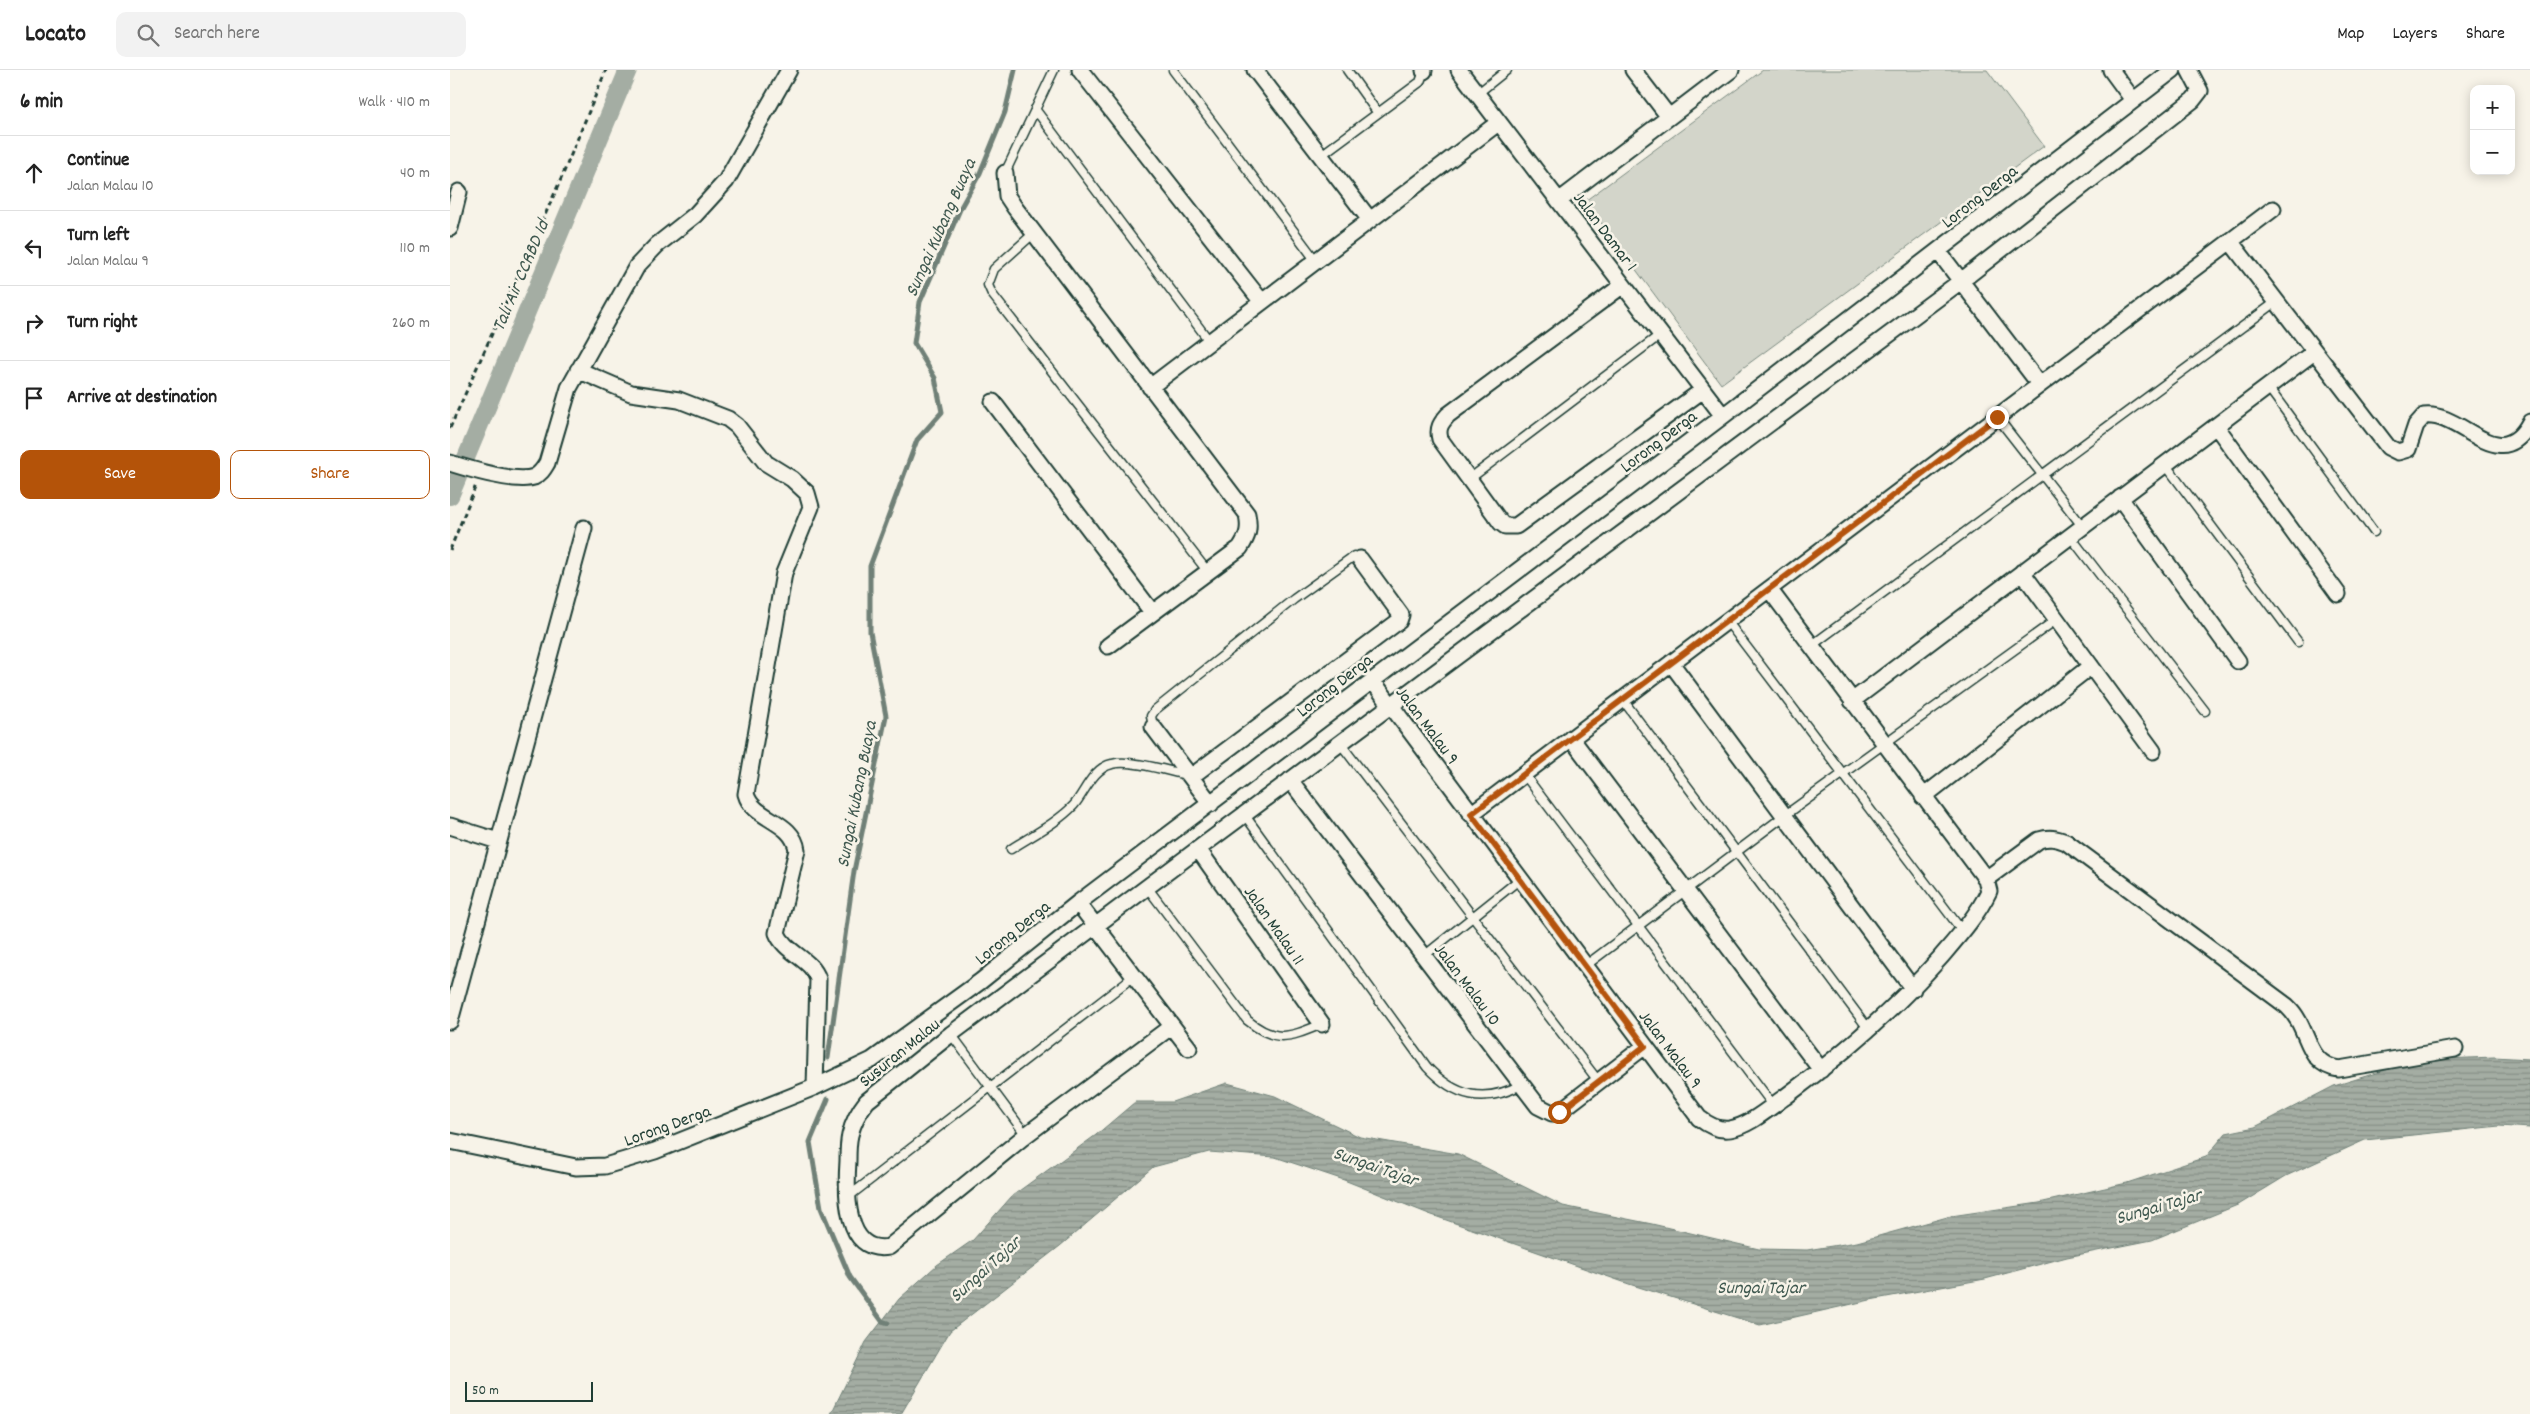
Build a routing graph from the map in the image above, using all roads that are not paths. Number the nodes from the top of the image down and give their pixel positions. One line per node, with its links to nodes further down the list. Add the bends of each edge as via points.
1 (788, 70): 40 (street, via 726,181 695,215 657,245 637,266)
2 (1054, 70): 18 (lane)
3 (1080, 70): 35 (street)
4 (1173, 70): 32 (lane)
5 (1256, 70): 22 (street)
6 (1347, 70): 19 (lane)
7 (1424, 70): 19 (lane, via 1420,82)
8 (1459, 70): 16 (street, Jalan Damar 1)
9 (1507, 70): 16 (lane)
10 (1633, 70): 20 (street)
11 (1731, 70): 15 (street)
12 (2111, 70): 17 (street)
13 (2173, 70): 17 (street, Lorong Derga)
14 (2189, 70): 33 (street, Susuran Malau, via 2200,91 2193,100)
15 (1715, 75): 20 (street)
16 (1477, 94): 21 (street, Jalan Damar 1)
17 (2133, 100): 31 (street, Lorong Derga)
18 (1035, 109): 23 (lane); 38 (lane)
19 (1377, 112): 22 (lane)
20 (1669, 117): 25 (street)
21 (1498, 123): 25 (street, Jalan Damar 1); 27 (street)
22 (1320, 156): 27 (street)
23 (1005, 173): 29 (street, via 1007,196)
24 (459, 192): 28 (street)
25 (1560, 200): 34 (street, Jalan Damar 1)
26 (2273, 209): 30 (street)
27 (1370, 220): 32 (street)
28 (450, 228)
29 (1033, 234): 42 (street); 59 (lane, via 994,269 988,285 992,294)
30 (2230, 241): 36 (street); 41 (street)
31 (1938, 251): 33 (street); 46 (street, Lorong Derga)
32 (1316, 261): 35 (street)
33 (1961, 281): 41 (street); 75 (street, Susuran Malau)
34 (1623, 285): 37 (street, Jalan Damar 1); 53 (street, via 1441,423 1440,439)
35 (1262, 302): 38 (street)
36 (2276, 302): 39 (street); 52 (lane)
37 (1660, 335): 44 (street, Jalan Damar 1); 53 (lane)
38 (1210, 342): 42 (street)
39 (2314, 352): 43 (street); 48 (street, via 2388,447 2398,452 2408,449 2416,425 2424,416 2438,417 2496,444 2520,439)
40 (578, 370): 50 (street, via 542,472 526,478 478,472); 120 (street, via 631,393 680,400 728,419 766,463 803,488 809,501 808,516 784,573 746,794 749,802 784,827 796,843 777,933 782,943 813,969 818,979)
41 (2040, 385): 47 (street)
42 (1150, 387): 59 (street, via 1247,514 1250,526 1240,548)
43 (2268, 387): 49 (street); 57 (lane)
44 (1703, 390): 46 (street, Jalan Damar 1); 53 (street, via 1516,526 1500,522)
45 (993, 402): 63 (street)
46 (1723, 416): 72 (street, Lorong Derga)
47 (1997, 417): 52 (lane); 61 (street)
48 (2530, 422)
49 (2216, 426): 51 (street); 62 (street)
50 (450, 463)
51 (2165, 464): 54 (street); 66 (lane)
52 (2043, 476): 56 (lane); 68 (lane)
53 (1468, 480)
54 (2120, 498): 56 (street); 69 (street)
55 (584, 528): 92 (street)
56 (2076, 531): 60 (street); 76 (lane)
57 (2374, 532)
58 (1360, 559): 77 (lane, via 1354,556 1294,599 1155,710 1151,716); 84 (street, via 1401,615 1400,621)
59 (1208, 572): 63 (street)
60 (2022, 572): 64 (street); 74 (street)
61 (1769, 589): 65 (street); 68 (street)
62 (2338, 594)
63 (1152, 612): 67 (street)
64 (2056, 619): 71 (street); 80 (lane)
65 (1727, 621): 70 (street); 83 (lane)
66 (2298, 642)
67 (1108, 646)
68 (1811, 646): 74 (street)
69 (2238, 661)
70 (1670, 663): 73 (street); 90 (street)
71 (2091, 666): 81 (street); 86 (street)
72 (1372, 680): 75 (street, Jalan Malau 9); 87 (street, Lorong Derga)
73 (1623, 700): 78 (street); 95 (lane)
74 (1852, 700): 80 (street)
75 (1390, 706): 79 (street, Susuran Malau); 89 (street, Jalan Malau 9)
76 (2205, 711)
77 (1153, 727): 84 (street)
78 (1571, 738): 82 (street); 99 (street)
79 (1340, 743): 85 (street, Susuran Malau); 101 (lane)
80 (1884, 744): 83 (lane); 86 (street)
81 (2153, 751)
82 (1524, 774): 89 (street); 103 (lane)
83 (1843, 774): 90 (lane); 104 (lane)
84 (1192, 776): 87 (street); 93 (lane, via 1130,764 1109,764 1094,776 1066,812)
85 (1290, 780): 88 (street, Susuran Malau); 105 (street, Jalan Malau 10)
86 (1923, 797): 97 (street)
87 (1211, 804): 100 (street, Lorong Derga)
88 (1244, 814): 94 (street, Susuran Malau); 119 (lane, via 1438,1079 1449,1087 1481,1097 1502,1095)
89 (1471, 814): 96 (street, Jalan Malau 9)
90 (1784, 816): 95 (lane); 108 (street)
91 (450, 826): 92 (street)
92 (498, 841): 109 (street)
93 (1011, 849)
94 (1198, 849): 98 (street, Susuran Malau); 110 (street, Jalan Malau 11)
95 (1737, 852): 99 (lane); 112 (lane)
96 (1520, 879): 101 (lane); 106 (street, Jalan Malau 9)
97 (1986, 879): 104 (street, Jalan Malau 9, via 1989,891); 116 (street, via 2039,840 2048,838 2066,842 2287,1006 2301,1023 2314,1056 2327,1067 2339,1069)
98 (1147, 887): 102 (street, Susuran Malau); 110 (lane, via 1256,1028 1276,1037 1286,1037)
99 (1686, 891): 103 (lane); 117 (street)
100 (1078, 903): 102 (street); 120 (street, Lorong Derga, via 905,1038 872,1060)
101 (1473, 917): 105 (lane); 118 (lane)
102 (1096, 926): 107 (street); 113 (street, Susuran Malau)
103 (1638, 926): 106 (lane); 122 (lane)
104 (1963, 932): 108 (street, Jalan Malau 9)
105 (1424, 956): 119 (street, Jalan Malau 10)
106 (1584, 966): 114 (street, Jalan Malau 9)
107 (1134, 976): 111 (street); 121 (lane)
108 (1913, 989): 112 (street, Jalan Malau 9)
109 (450, 1021)
110 (1322, 1024)
111 (1172, 1026): 115 (street); 123 (street)
112 (1870, 1030): 117 (street, Jalan Malau 9)
113 (951, 1034): 121 (lane); 125 (street, Susuran Malau, via 867,1101 859,1111 849,1136)
114 (1645, 1046): 118 (street, Jalan Malau 10); 122 (street, Jalan Malau 9, via 1699,1118 1709,1126 1721,1130 1741,1126)
115 (1189, 1048)
116 (2455, 1049)
117 (1821, 1070): 122 (street, Jalan Malau 9)
118 (1599, 1082): 119 (street, Jalan Malau 10, via 1559,1112 1552,1113 1538,1106)
119 (1522, 1085)
120 (815, 1087): 124 (street, Lorong Derga, via 655,1151 604,1166 568,1166)
121 (989, 1087): 123 (lane); 125 (lane)
122 (1773, 1105)
123 (1026, 1135): 125 (street, Susuran Malau, via 889,1247 870,1246 862,1240 856,1232)
124 (450, 1141)
125 (846, 1198)

